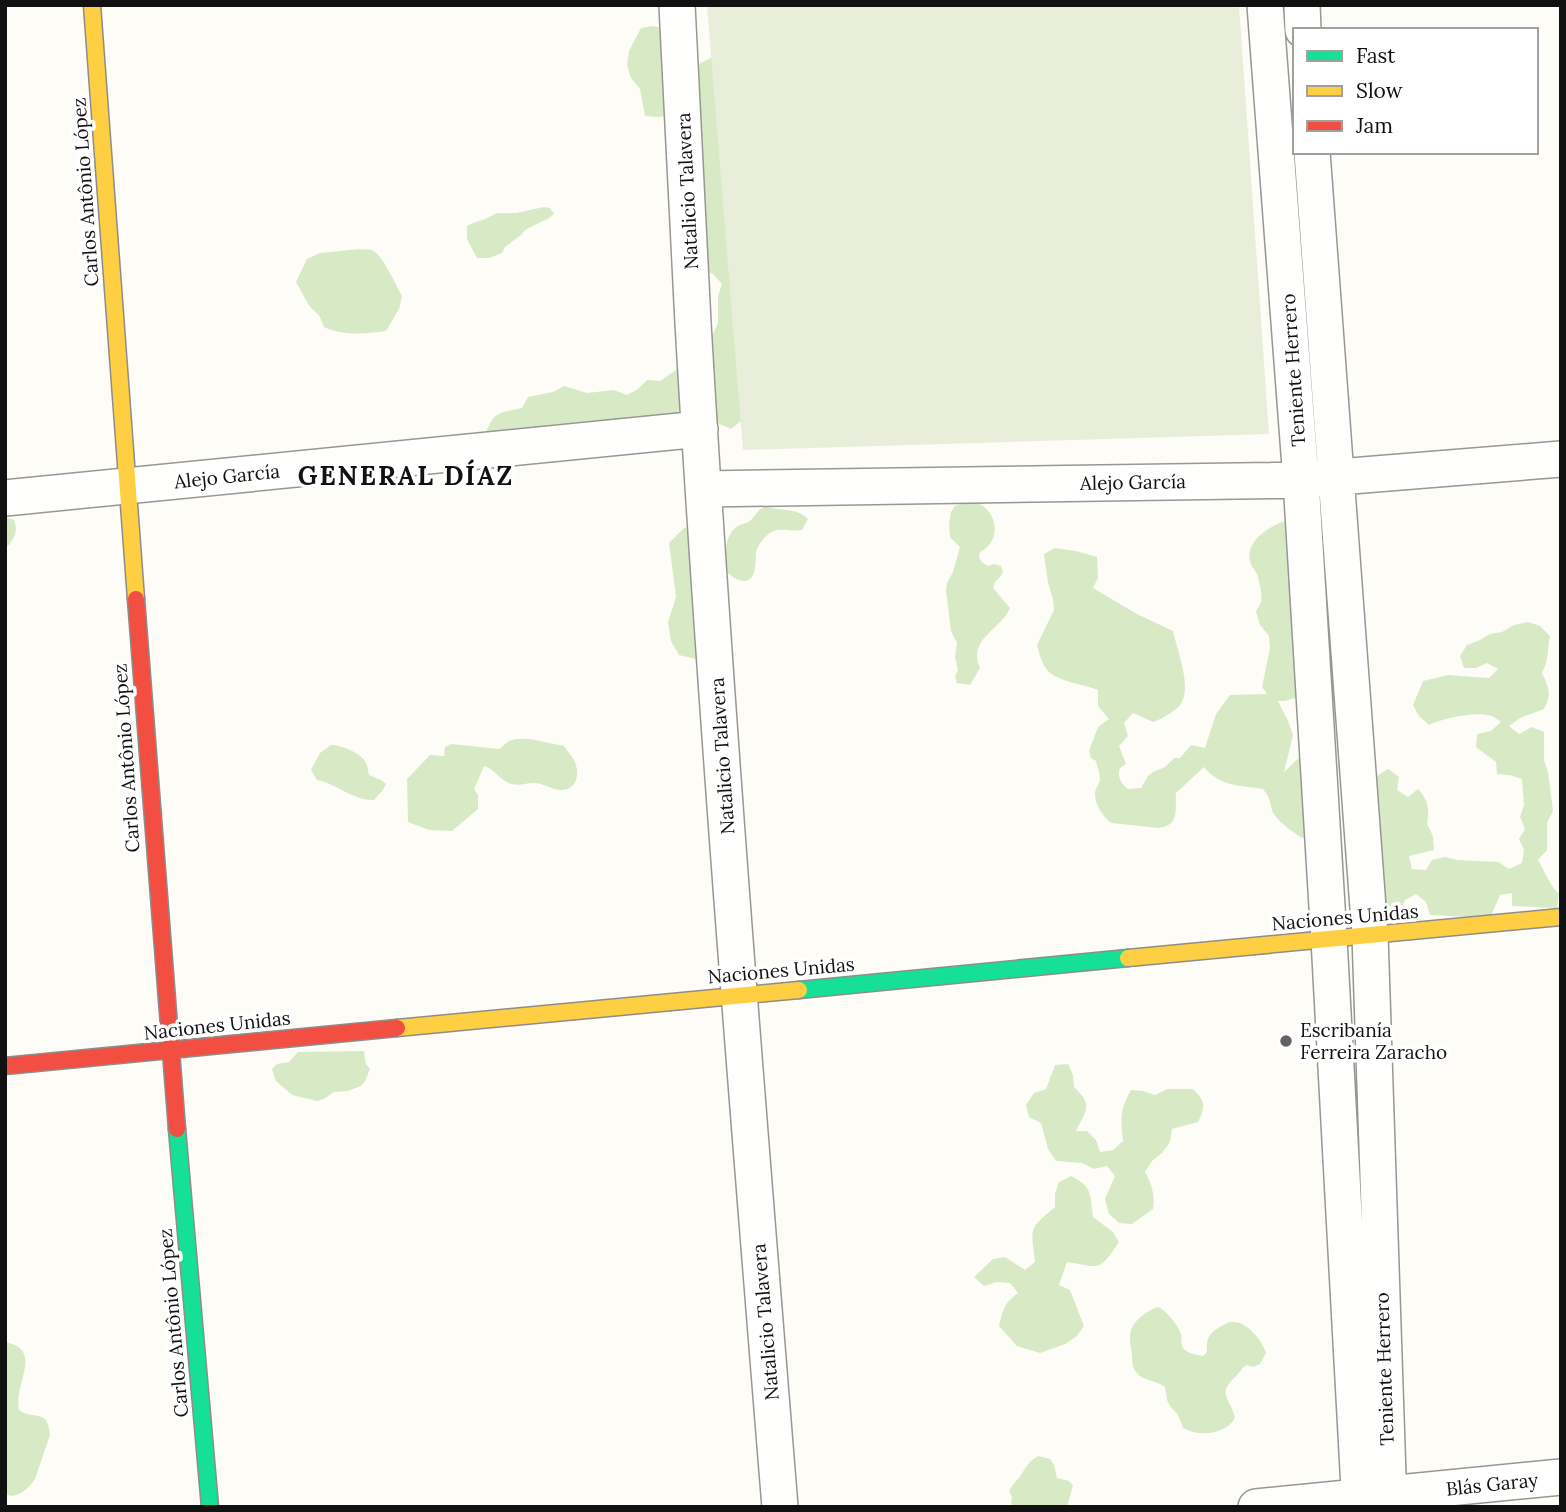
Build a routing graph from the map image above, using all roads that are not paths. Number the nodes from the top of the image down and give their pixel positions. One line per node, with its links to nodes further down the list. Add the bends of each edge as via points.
1 (92, 5): 12 (street, Carlos Antônio López)
2 (677, 5): 8 (street, Natalicio Talavera)
3 (1265, 5): 6 (street, Teniente Herrero)
4 (1302, 5): 5 (street)
5 (1303, 28)
6 (1282, 59): 11 (street, Teniente Herrero)
7 (1312, 154): 10 (street, Teniente Herrero)
8 (700, 429): 12 (street, Alejo García); 13 (street, Natalicio Talavera)
9 (1561, 459): 10 (street, Alejo García)
10 (1336, 477): 11 (street, Alejo García); 15 (street, Teniente Herrero)
11 (1301, 480): 13 (street, Alejo García); 16 (street, Teniente Herrero)
12 (127, 486): 14 (street, Alejo García); 21 (street, Carlos Antônio López)
13 (704, 489): 20 (street, Natalicio Talavera)
14 (5, 498)
15 (1351, 675): 16 (street); 18 (street, Teniente Herrero)
16 (1313, 680): 19 (street, Teniente Herrero)
17 (1561, 917): 18 (street, Naciones Unidas)
18 (1370, 936): 19 (street, Naciones Unidas); 23 (street, Teniente Herrero)
19 (1329, 939): 20 (street, Naciones Unidas); 24 (street, Teniente Herrero)
20 (739, 995): 21 (street, Naciones Unidas); 28 (street, Natalicio Talavera)
21 (170, 1051): 22 (street, Naciones Unidas); 27 (street, Carlos Antônio López)
22 (5, 1066)
23 (1380, 1231): 24 (street); 26 (street, Teniente Herrero)
24 (1346, 1234): 26 (street, Teniente Herrero)
25 (1561, 1478): 26 (street, Blás Garay)
26 (1374, 1501): 29 (street, Blás Garay)
27 (210, 1507)
28 (780, 1507)
29 (1256, 1507)

